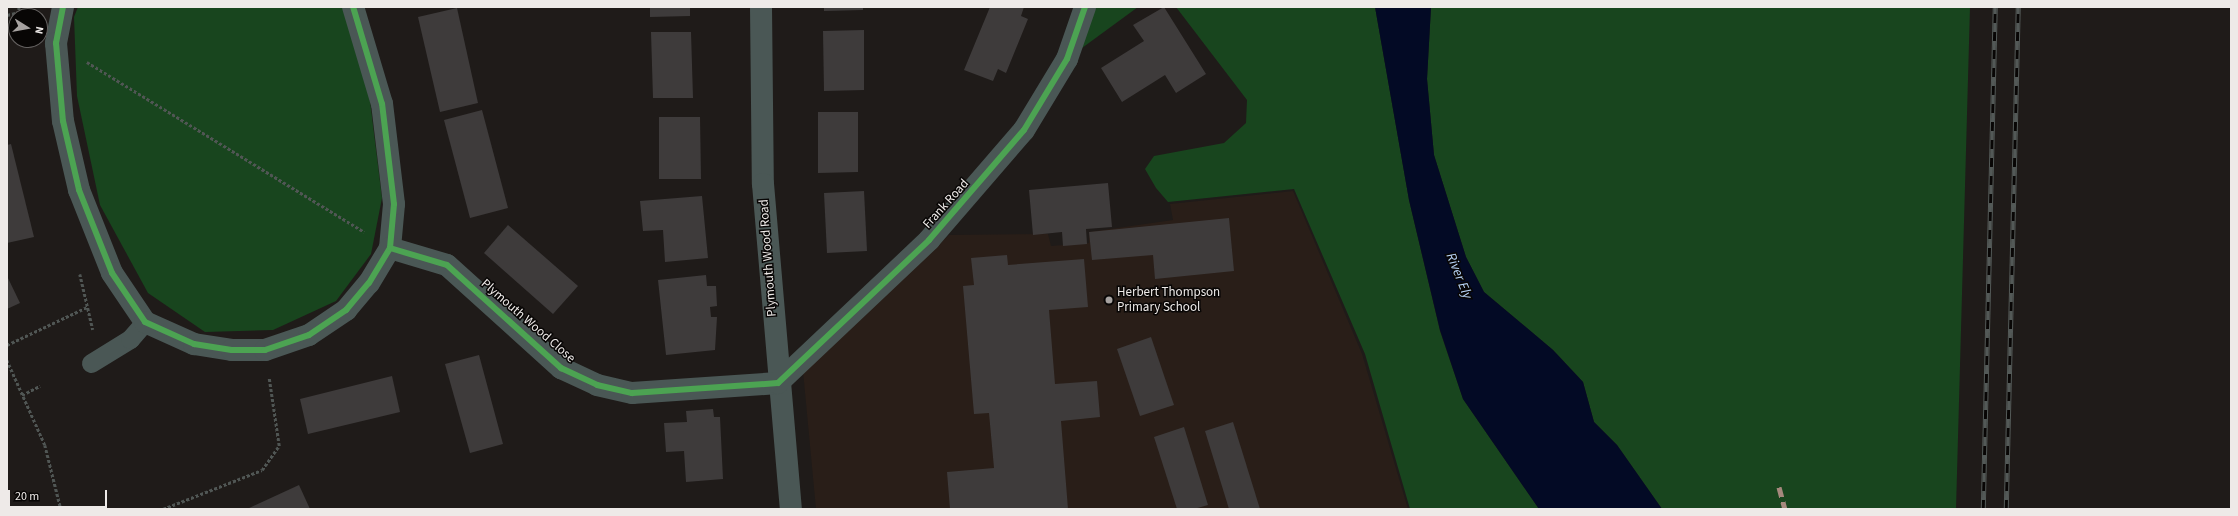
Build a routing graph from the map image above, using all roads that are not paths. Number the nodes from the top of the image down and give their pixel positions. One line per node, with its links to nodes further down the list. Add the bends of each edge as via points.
1 (63, 7): 6 (street, via 56,43 63,122 79,190 112,273)
2 (353, 7): 5 (street, via 382,104 394,204)
3 (761, 7): 8 (street, Plymouth Wood Road, via 763,184)
4 (1085, 7): 8 (street, Frank Road, via 1067,59 1048,95 1005,153 929,240)
5 (390, 248): 6 (street, via 369,283 346,310 308,335 265,350 194,344); 8 (street, Plymouth Wood Close, via 447,265 561,368 597,386 632,393)
6 (145, 322): 7 (lane, via 130,339)
7 (91, 363)
8 (778, 383): 9 (street, Plymouth Wood Road)
9 (791, 509)

